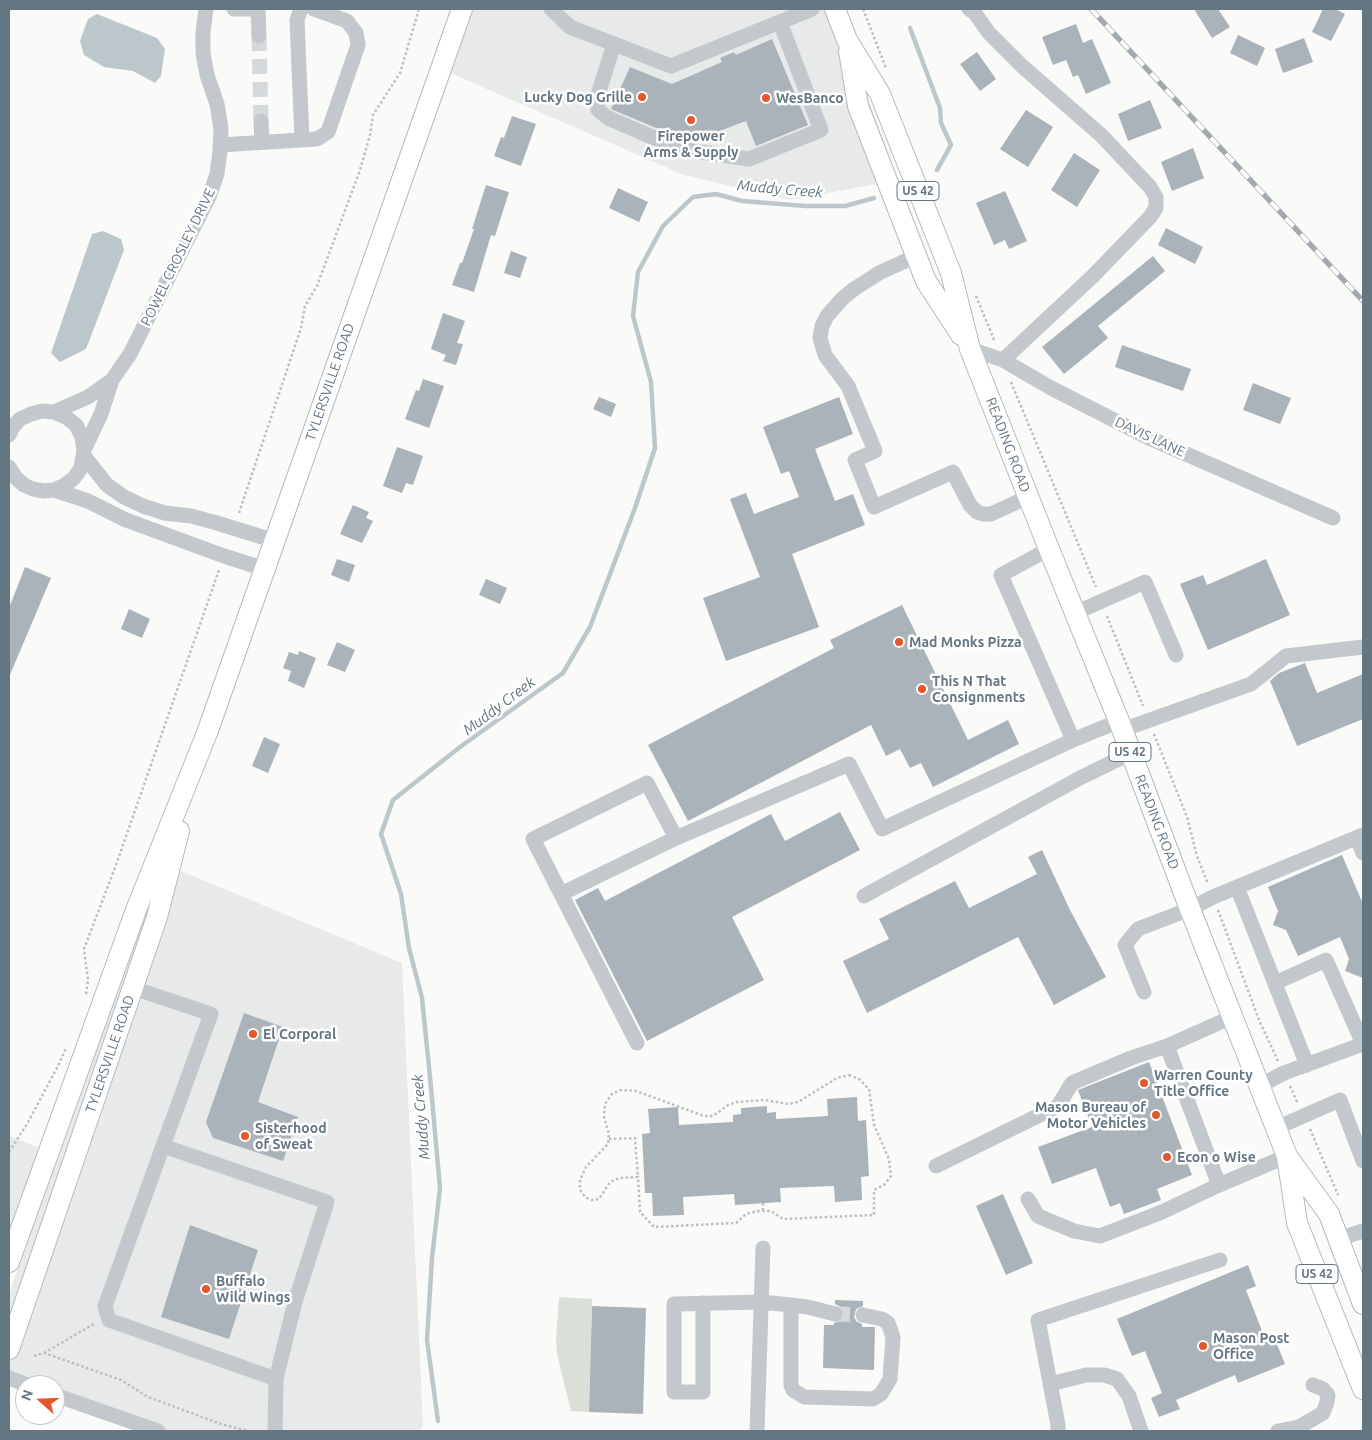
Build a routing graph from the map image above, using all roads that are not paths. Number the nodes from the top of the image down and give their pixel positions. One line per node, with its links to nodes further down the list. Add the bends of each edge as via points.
1 (206, 9): 18 (street, POWEL CROSLEY DRIVE, via 203,53 217,104)
2 (234, 9): 3 (street)
3 (258, 9): 12 (street)
4 (301, 9): 16 (street, via 297,20)
5 (314, 9): 16 (street, via 347,21 356,33 358,44 328,132 317,139)
6 (462, 9): 31 (main road, TYLERSVILLE ROAD)
7 (552, 9): 14 (street, via 570,27)
8 (812, 9): 11 (street)
9 (835, 9): 13 (main road, READING ROAD / US 42)
10 (968, 9): 21 (street, via 1022,66 1102,136 1156,197 1156,208 1150,217 1093,276)
11 (780, 22): 14 (street, via 671,66); 14 (street, via 821,130 749,159 680,149 608,118 598,110 597,98)
12 (258, 36)
13 (847, 40): 19 (main road, READING ROAD / US 42, via 858,106); 20 (main road, READING ROAD / US 42, via 880,94 951,273)
14 (614, 44)
15 (261, 121): 17 (street)
16 (302, 140): 17 (street)
17 (262, 142): 18 (street)
18 (220, 145): 22 (street, POWEL CROSLEY DRIVE, via 217,174 209,197 130,354)
19 (916, 256): 20 (main road, READING ROAD / US 42, via 926,281); 29 (street, via 869,278 854,289 837,304 822,326 820,338 826,355 848,386 874,451 855,460 874,507 953,472 977,512 991,514)
20 (970, 349): 21 (street, DAVIS LANE); 29 (main road, READING ROAD / US 42)
21 (1002, 360): 30 (street, DAVIS LANE, via 1147,437)
22 (112, 380): 23 (street, POWEL CROSLEY DRIVE, via 88,397); 25 (street, POWEL CROSLEY DRIVE)
23 (54, 412): 24 (street, POWEL CROSLEY DRIVE, via 42,411 20,419); 25 (street, via 76,425)
24 (9, 435)
25 (84, 453): 28 (street, POWEL CROSLEY DRIVE, via 81,468 74,478); 31 (street, via 107,485 143,506 217,523)
26 (9, 467): 27 (street, via 16,478)
27 (16, 485): 28 (street)
28 (54, 490): 33 (street, via 88,501 126,520)
29 (1028, 497): 32 (main road, READING ROAD / US 42)
30 (1333, 518)
31 (275, 541): 33 (main road, TYLERSVILLE ROAD)
32 (1049, 549): 34 (main road, READING ROAD / US 42); 38 (street, via 1001,574)
33 (265, 569): 40 (main road, TYLERSVILLE ROAD)
34 (1075, 613): 36 (street, via 1144,582); 37 (main road, READING ROAD / US 42)
35 (1363, 646): 37 (street, via 1286,656 1252,684 1148,720)
36 (1176, 655)
37 (1120, 725): 38 (street); 39 (main road, READING ROAD / US 42)
38 (1073, 740): 42 (street, via 882,828 849,764)
39 (1131, 753): 46 (street); 47 (main road, READING ROAD / US 42)
40 (199, 755): 49 (main road, TYLERSVILLE ROAD, via 157,917); 68 (main road, TYLERSVILLE ROAD, via 136,910)
41 (1360, 836): 43 (street); 44 (street)
42 (676, 838): 45 (street); 45 (street, via 647,783 533,839)
43 (1363, 852)
44 (1237, 887): 47 (street); 48 (street)
45 (561, 894): 52 (street)
46 (864, 896)
47 (1190, 909): 50 (street, via 1138,929 1125,945); 51 (main road, READING ROAD / US 42)
48 (1275, 983): 53 (street, via 1326,960); 55 (street)
49 (133, 988): 58 (street, via 211,1014); 75 (main road, TYLERSVILLE ROAD)
50 (1144, 992)
51 (1232, 1017): 54 (street); 56 (main road, READING ROAD / US 42)
52 (637, 1043)
53 (1363, 1044): 55 (street)
54 (1167, 1046): 61 (street, via 1072,1083 1058,1106); 62 (street)
55 (1307, 1065): 56 (street)
56 (1259, 1086): 57 (main road, READING ROAD / US 42)
57 (1276, 1128): 59 (main road, READING ROAD / US 42); 60 (street, via 1340,1100)
58 (163, 1146): 76 (street, via 327,1202 295,1302); 76 (street, via 105,1306 109,1320)
59 (1286, 1156): 62 (street); 65 (main road, READING ROAD / US 42, via 1329,1214); 79 (main road, READING ROAD / US 42, via 1297,1223)
60 (1363, 1161)
61 (936, 1166)
62 (1219, 1184): 63 (street, via 1162,1212 1100,1236 1074,1231 1038,1216)
63 (1028, 1199)
64 (1363, 1231): 65 (street)
65 (1338, 1239): 71 (main road, READING ROAD / US 42)
66 (763, 1248): 69 (street)
67 (1220, 1260): 77 (street, via 1038,1320)
68 (9, 1262)
69 (761, 1302): 70 (street); 72 (street); 83 (street)
70 (703, 1303): 70 (street, via 674,1304 674,1392 702,1392)
71 (1363, 1304)
72 (791, 1305): 73 (street); 74 (street, via 791,1385 804,1397 873,1399 881,1394 890,1380 893,1337 888,1323)
73 (835, 1314)
74 (863, 1315)
75 (9, 1349)
76 (276, 1379): 82 (street)
77 (1050, 1384): 84 (street); 85 (street, via 1086,1375 1116,1379 1129,1396)
78 (1314, 1385): 86 (street, via 1328,1395 1323,1413 1299,1427)
79 (1363, 1389)
80 (65, 1398): 81 (street)
81 (158, 1431)
82 (275, 1431)
83 (757, 1431)
84 (1058, 1431)
85 (1141, 1431)
86 (1278, 1431)

